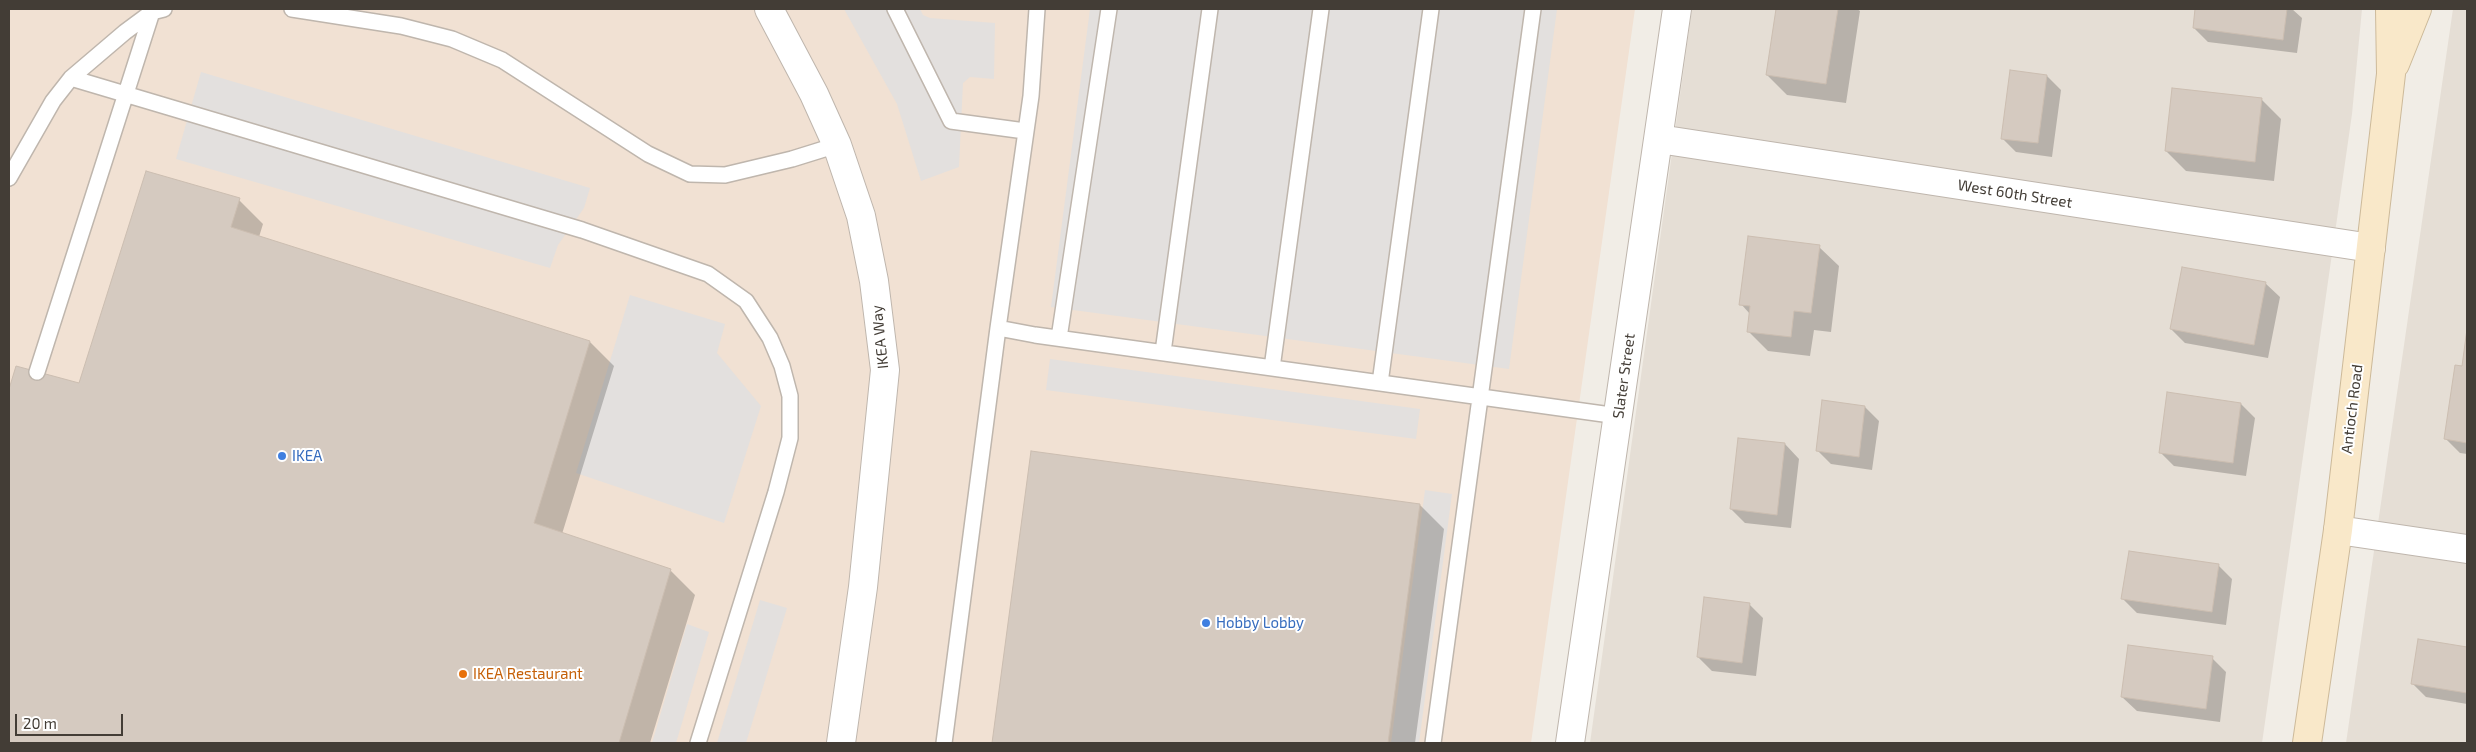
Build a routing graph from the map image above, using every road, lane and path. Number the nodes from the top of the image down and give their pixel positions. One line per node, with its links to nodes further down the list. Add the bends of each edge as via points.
1 (292, 9): 19 (lane, via 401,26 452,39 502,60 648,154 690,174 725,175)
2 (769, 9): 19 (street, IKEA Way)
3 (895, 9): 17 (lane, via 951,121)
4 (1037, 9): 17 (lane, via 1033,76)
5 (1109, 9): 23 (lane)
6 (1210, 9): 24 (lane)
7 (1321, 9): 25 (lane)
8 (1432, 9): 27 (lane)
9 (1533, 9): 28 (lane)
10 (1677, 9): 18 (street, Slater Street)
11 (2390, 9): 14 (main road, Antioch Road)
12 (2417, 9): 14 (main road, Antioch Road)
13 (158, 10): 15 (lane, via 125,32); 16 (lane)
14 (2391, 74): 21 (main road, Antioch Road)
15 (71, 78): 16 (lane); 20 (lane, via 53,102)
16 (126, 95): 26 (lane); 32 (lane, via 582,230 708,274 746,301 770,338 782,366 790,396 790,438)
17 (1025, 131): 22 (lane)
18 (1659, 139): 21 (street, West 60th Street); 29 (street, Slater Street)
19 (837, 145): 33 (street, IKEA Way, via 861,216 874,281 885,370 863,587)
20 (9, 178)
21 (2371, 248): 30 (main road, Antioch Road)
22 (998, 328): 23 (lane); 34 (lane)
23 (1059, 338): 24 (lane)
24 (1163, 352): 25 (lane)
25 (1272, 368): 27 (lane)
26 (37, 372)
27 (1380, 383): 28 (lane)
28 (1482, 396): 29 (lane); 35 (lane)
29 (1618, 416): 36 (street, Slater Street)
30 (2338, 530): 31 (street); 37 (main road, Antioch Road)
31 (2467, 549)
32 (698, 743)
33 (841, 743)
34 (944, 743)
35 (1433, 743)
36 (1571, 743)
37 (2307, 743)

